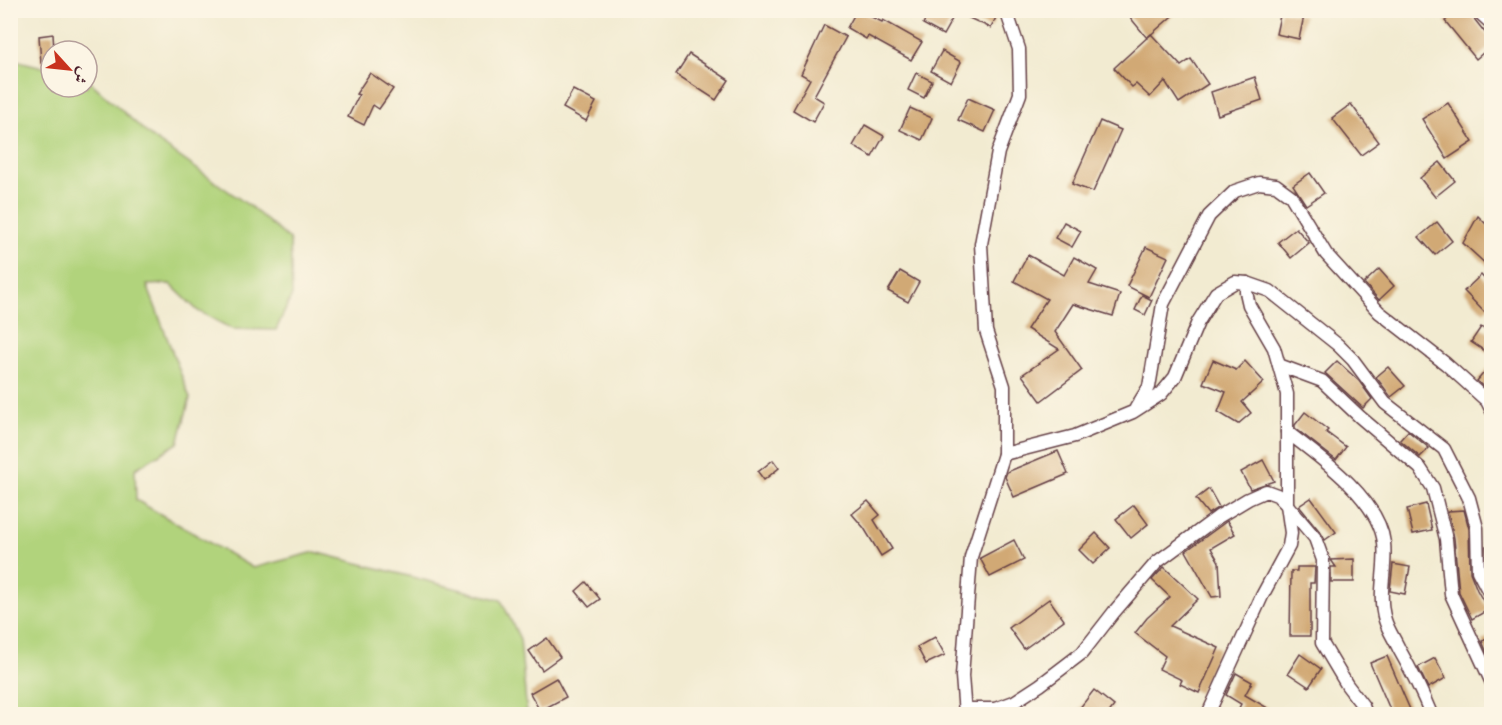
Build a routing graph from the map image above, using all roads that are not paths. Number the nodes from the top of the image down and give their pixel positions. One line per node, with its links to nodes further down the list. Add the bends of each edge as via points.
1 (1006, 10): 9 (street, via 1019,49 1020,94 998,152 981,244 986,331 1004,386)
2 (1477, 10): 3 (street)
3 (1491, 24)
4 (1247, 283): 5 (street, via 1250,305); 7 (street, via 1234,282 1216,293 1198,322 1175,377 1161,394); 11 (street, via 1270,291 1338,345 1385,403 1444,449 1469,498 1477,528 1478,571)
5 (1279, 364): 8 (street, via 1287,394); 13 (street, via 1322,381 1420,468 1433,488 1446,539 1451,594)
6 (1491, 411): 7 (street, via 1487,401 1446,364 1379,312 1326,254 1291,196 1276,185 1259,183 1235,191 1209,216 1163,304 1149,387)
7 (1134, 412): 9 (street, via 1075,436)
8 (1287, 432): 10 (street); 17 (street, via 1356,490 1378,521 1384,543 1381,597 1385,621)
9 (1004, 454): 14 (street, via 971,557 962,676)
10 (1287, 505): 14 (street, via 1266,491 1218,517 1157,562 1082,653 1040,686 995,709); 15 (street, via 1289,546); 16 (street, via 1315,538 1323,560 1322,643)
11 (1488, 583): 12 (street)
12 (1491, 598)
13 (1491, 683)
14 (965, 712)
15 (1208, 714)
16 (1366, 714)
17 (1431, 714)

